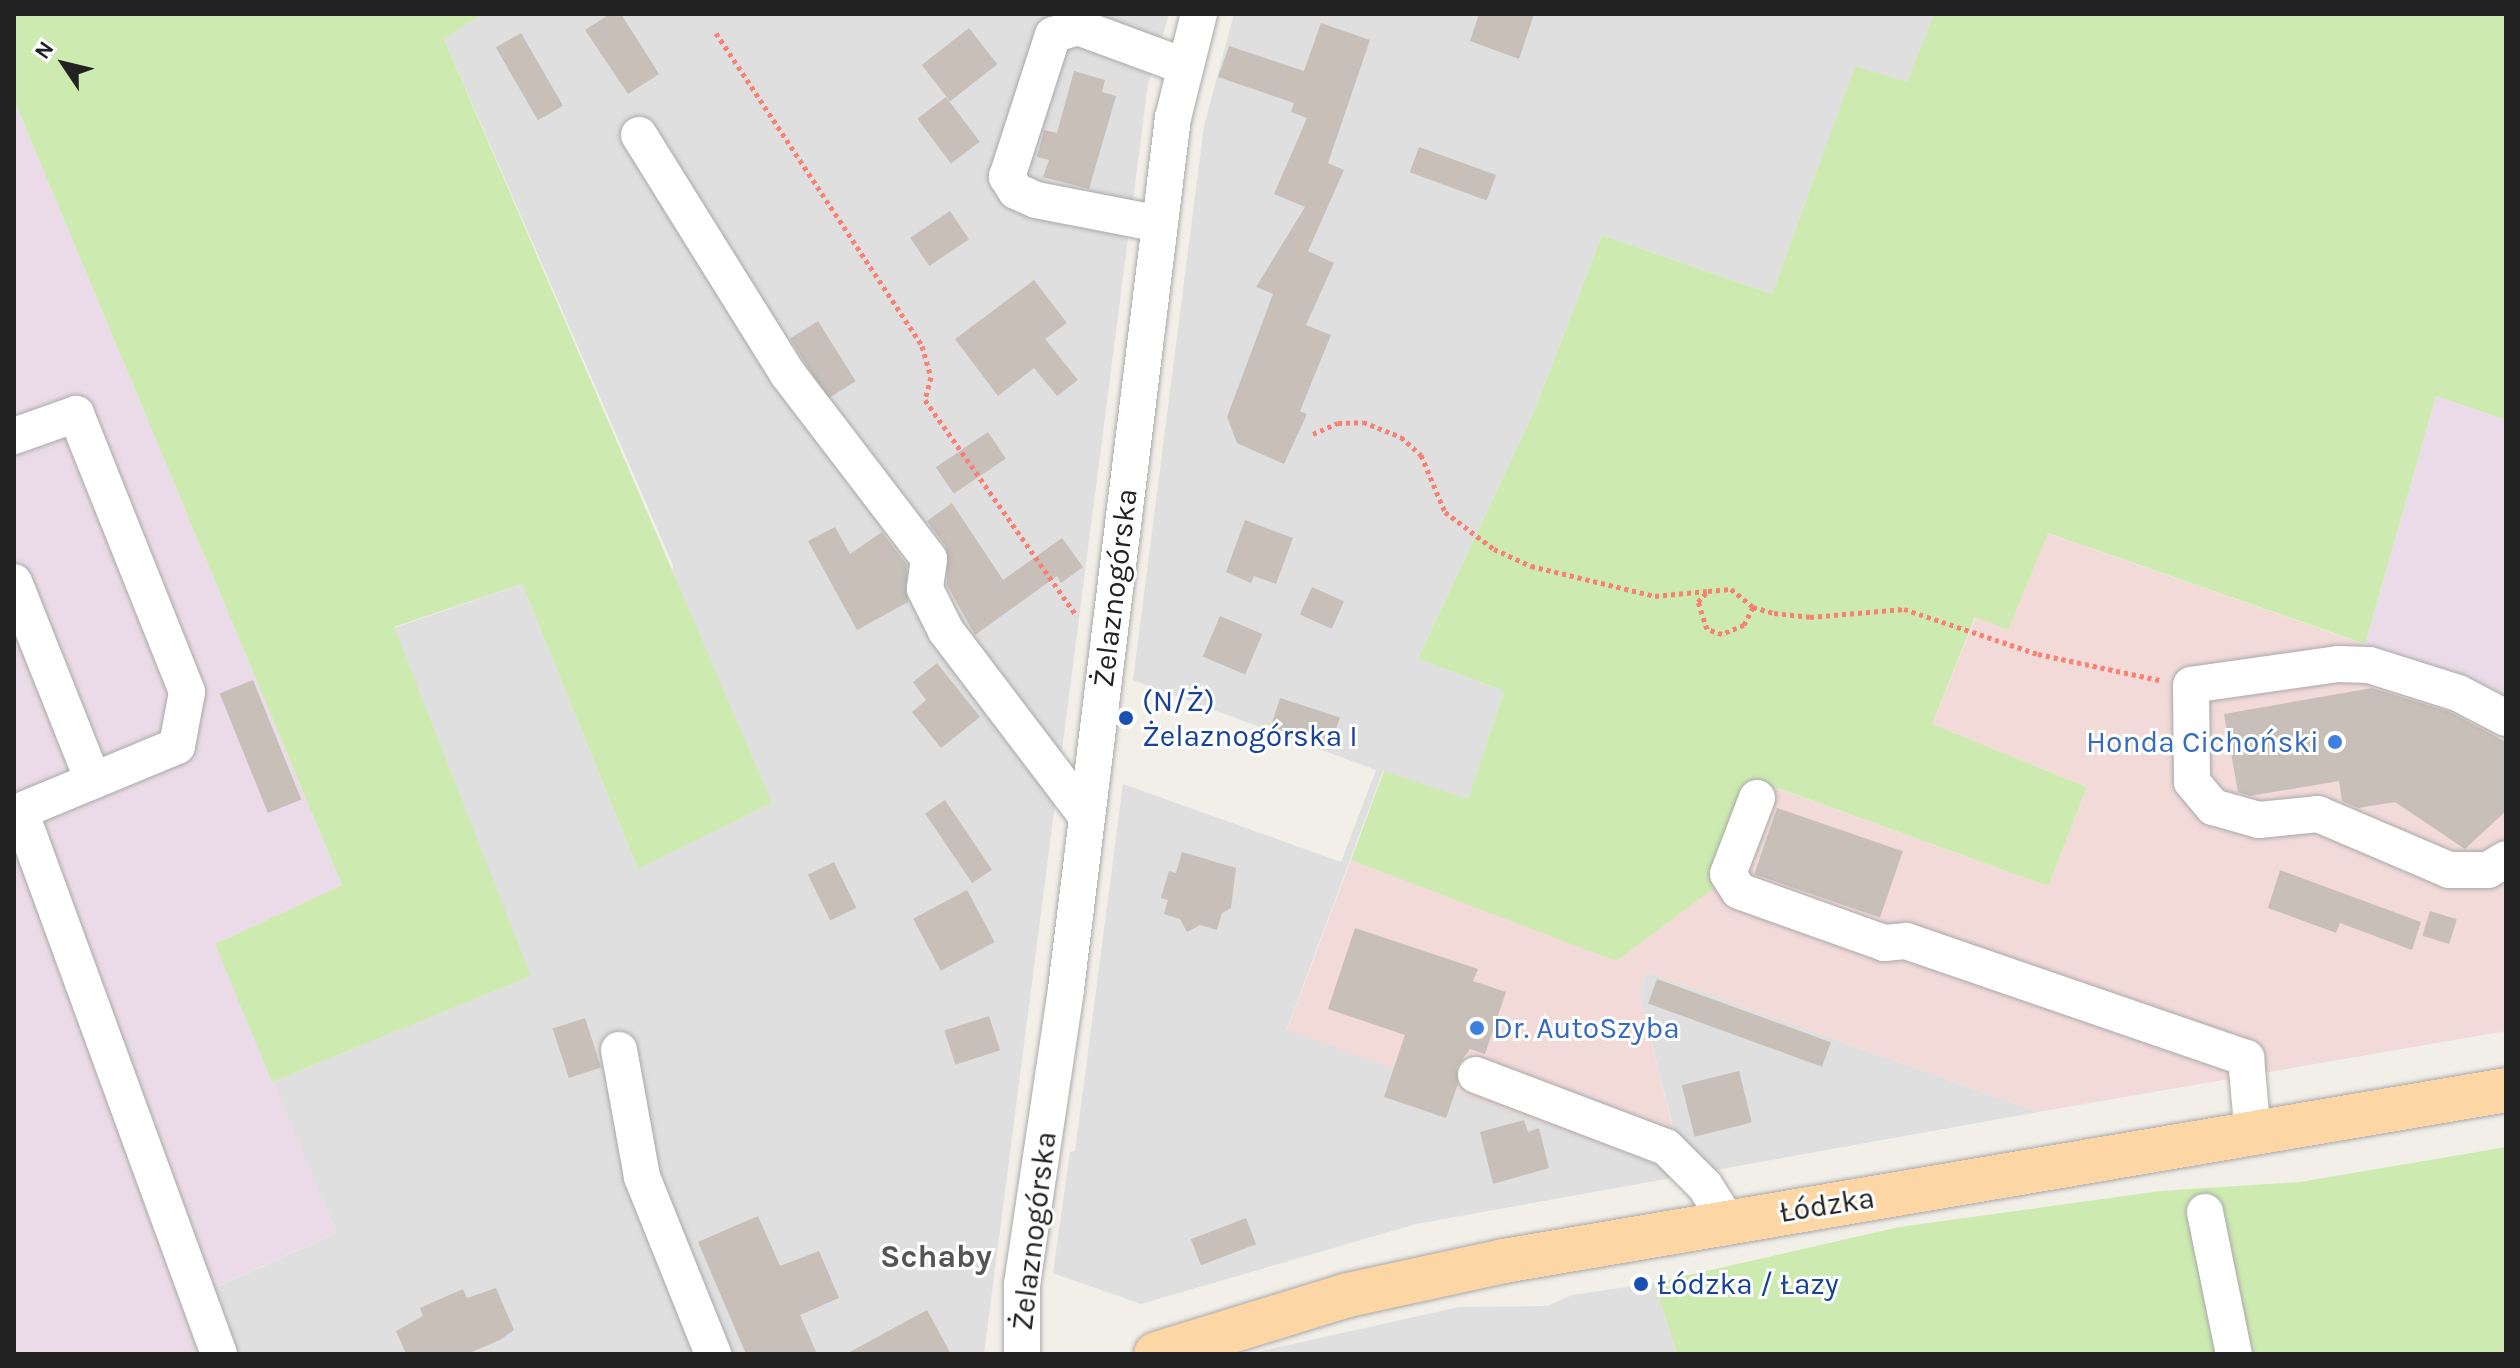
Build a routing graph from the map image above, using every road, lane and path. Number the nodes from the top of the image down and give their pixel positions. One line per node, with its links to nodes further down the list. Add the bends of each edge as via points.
1 (1199, 14): 3 (street, Żelaznogórska)
2 (716, 33): 11 (path, via 922,346 931,377 925,400)
3 (1184, 66): 5 (street, Żelaznogórska); 5 (street, via 1078,27 1053,35 1007,177 1016,191 1036,200)
4 (639, 135): 17 (street, via 787,373 929,559 925,589 946,631)
5 (1160, 224): 11 (street, Żelaznogórska)
6 (1313, 434): 9 (path, via 1338,423 1363,422 1401,437 1421,455 1445,512 1494,549 1531,566 1655,596)
7 (14, 436): 14 (street, via 76,414 187,692 177,746)
8 (14, 582): 14 (street)
9 (1708, 591): 10 (path, via 1731,589); 10 (path, via 1698,602 1707,629 1738,631)
10 (1753, 607): 12 (path, via 1810,617 1904,609 2079,665)
11 (1107, 655): 17 (street, Żelaznogórska)
12 (2191, 685): 13 (street, via 2338,664 2369,665 2458,693); 18 (street, via 2192,782 2213,807 2259,820 2318,814 2449,870 2488,870)
13 (2506, 718)
14 (93, 781): 16 (street)
15 (1757, 798): 22 (street, via 1728,874 1739,891 1884,943 1906,941 2246,1058)
16 (17, 812): 25 (street)
17 (1087, 817): 27 (street, Żelaznogórska, via 1022,1284)
18 (2506, 859)
19 (619, 1050): 26 (street, via 642,1177)
20 (1476, 1075): 24 (street, via 1666,1147 1705,1186)
21 (2506, 1090): 22 (main road, Łódzka)
22 (2253, 1137): 24 (main road, Łódzka)
23 (2205, 1212): 29 (street)
24 (1727, 1221): 28 (main road, Łódzka, via 1429,1276 1263,1319)
25 (219, 1354)
26 (713, 1354)
27 (1022, 1354)
28 (1156, 1354)
29 (2234, 1354)

